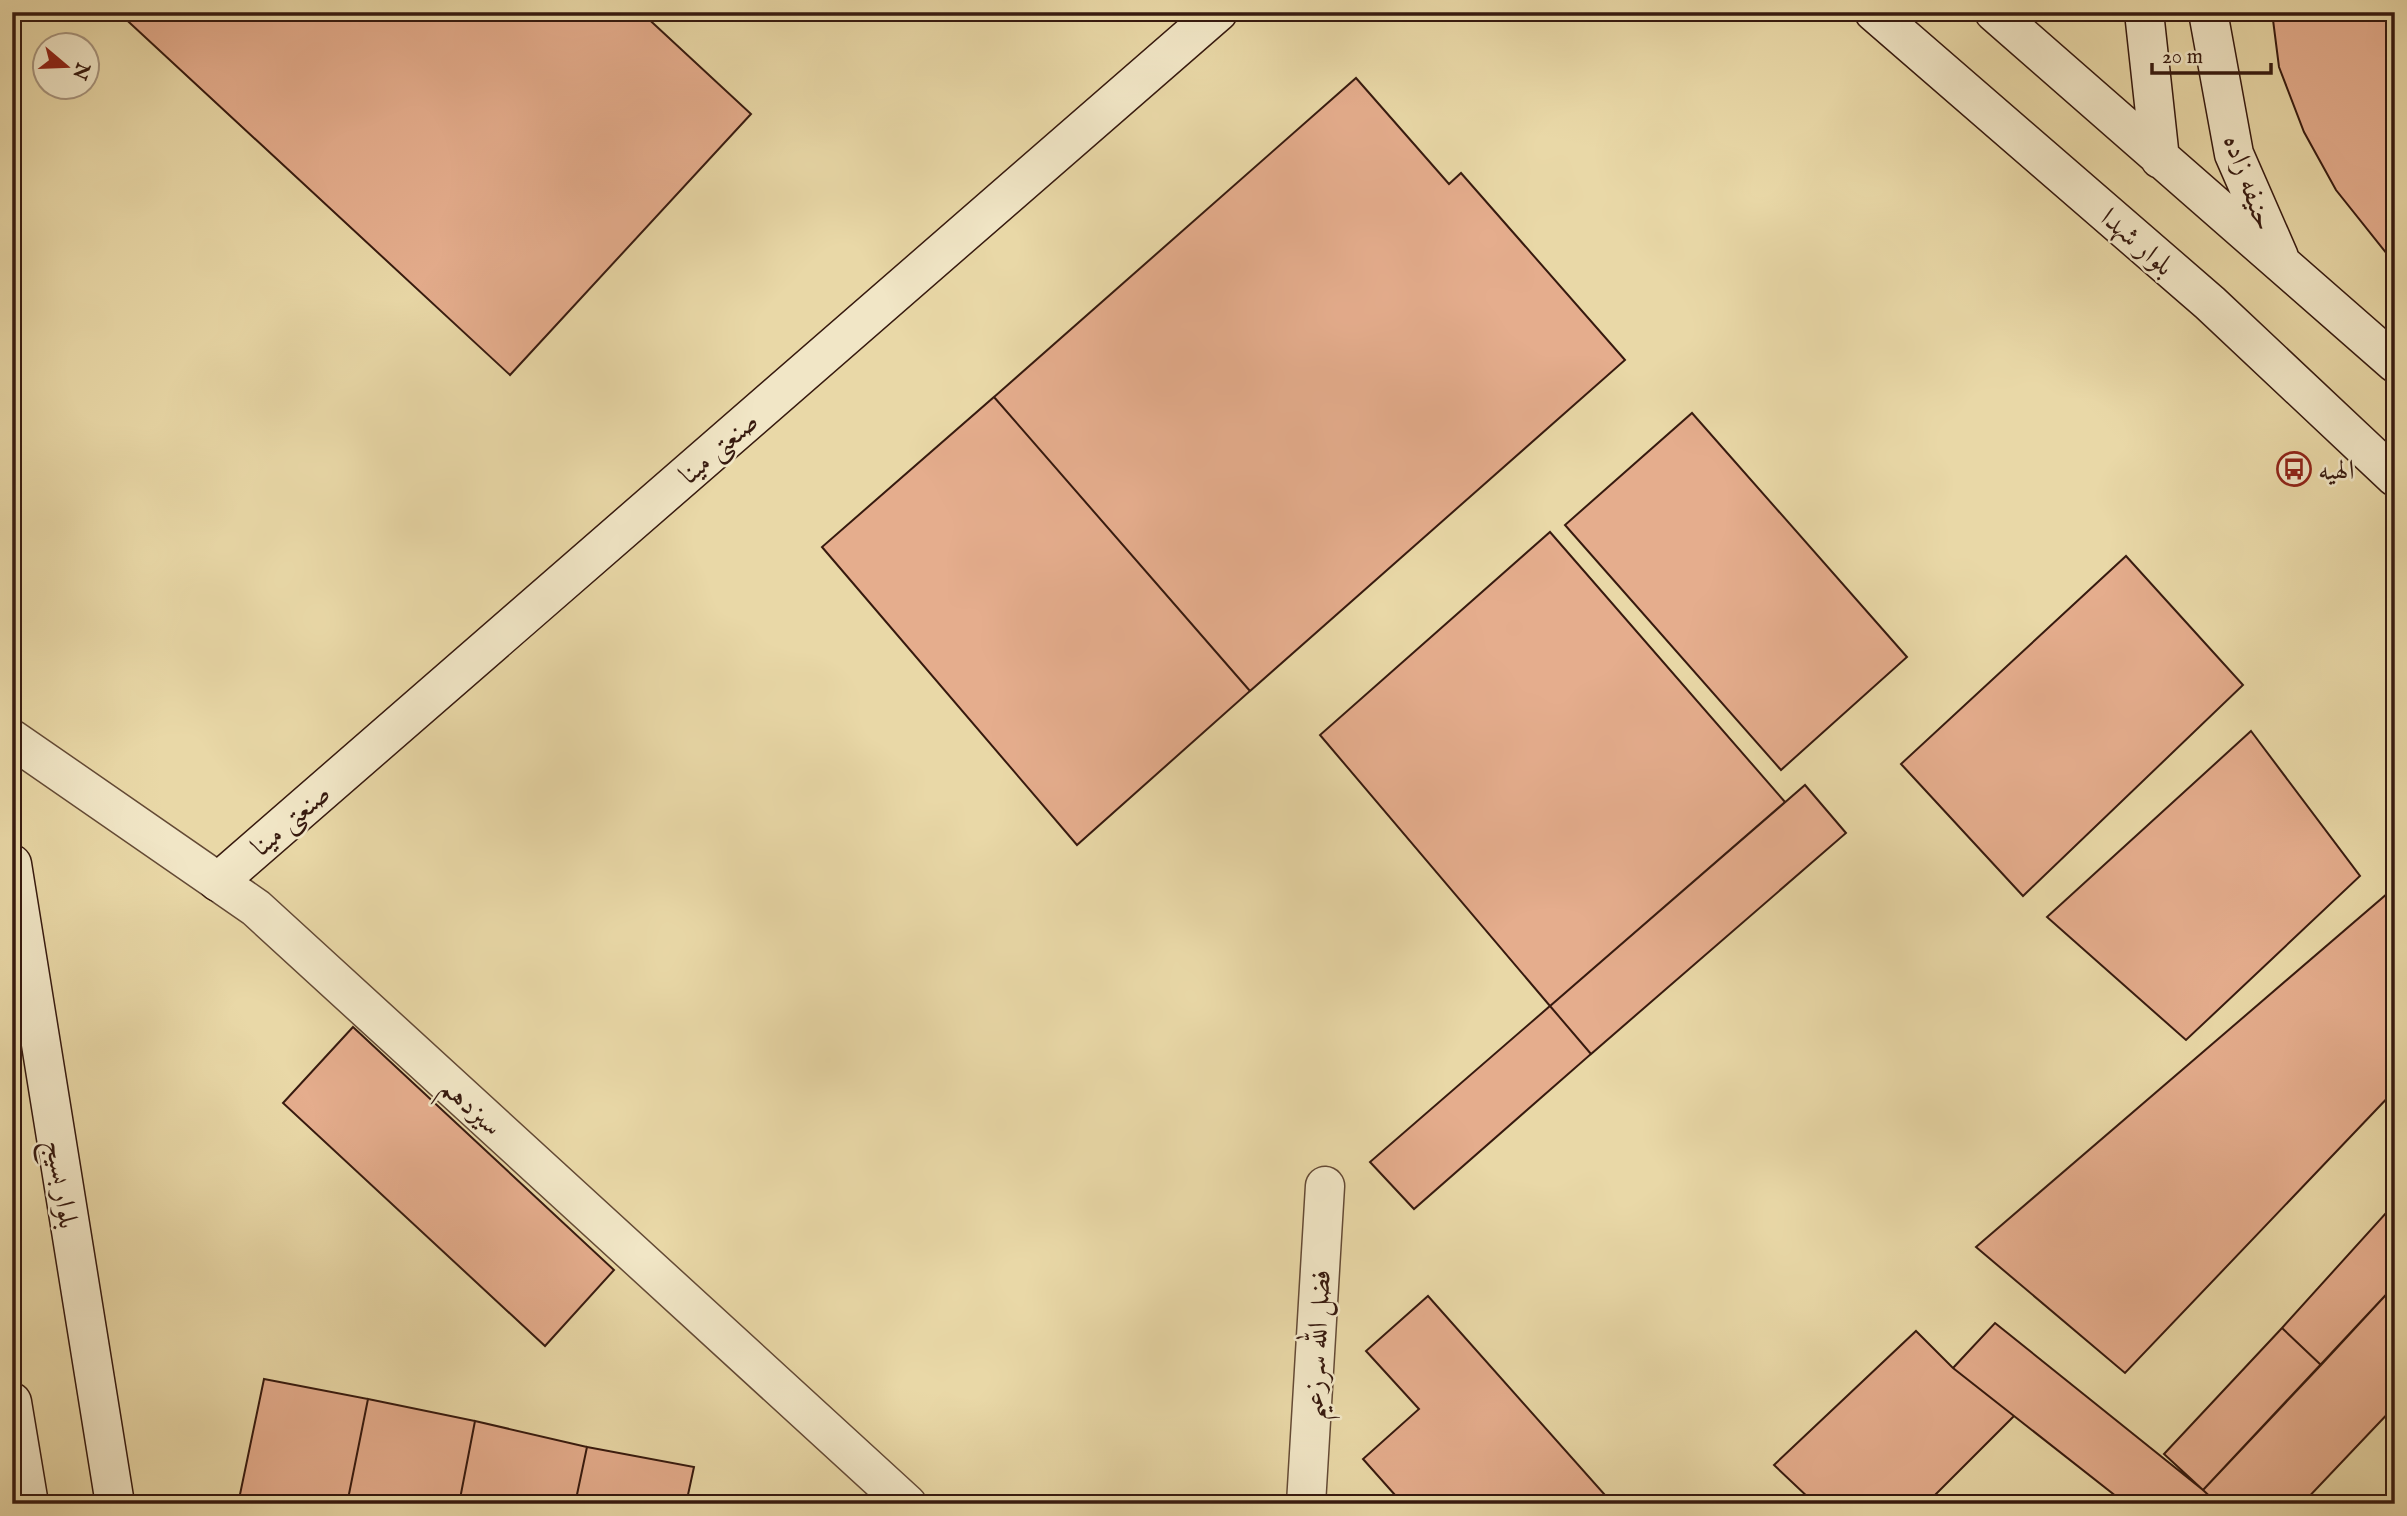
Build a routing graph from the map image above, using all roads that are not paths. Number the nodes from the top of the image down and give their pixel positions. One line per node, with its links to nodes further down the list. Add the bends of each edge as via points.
1 (1218, 12): 12 (street, صنعتی مینا)
2 (1874, 12): 9 (street, بلوار شهدا, via 2210,303)
3 (1994, 12): 6 (street)
4 (2144, 12): 6 (street)
5 (2208, 12): 7 (street, حنیفه زاده, via 2234,155)
6 (2160, 159): 7 (street)
7 (2284, 267): 8 (street)
8 (2395, 363)
9 (2395, 477)
10 (12, 739): 12 (street, سیزدهم)
11 (12, 864): 16 (street, بلوار بسیج)
12 (218, 882): 17 (street, سیزدهم, via 256,908)
13 (1325, 1186): 18 (street, فضل الله سرزعیم)
14 (12, 1402): 15 (street)
15 (29, 1504)
16 (114, 1504)
17 (907, 1504)
18 (1306, 1504)

